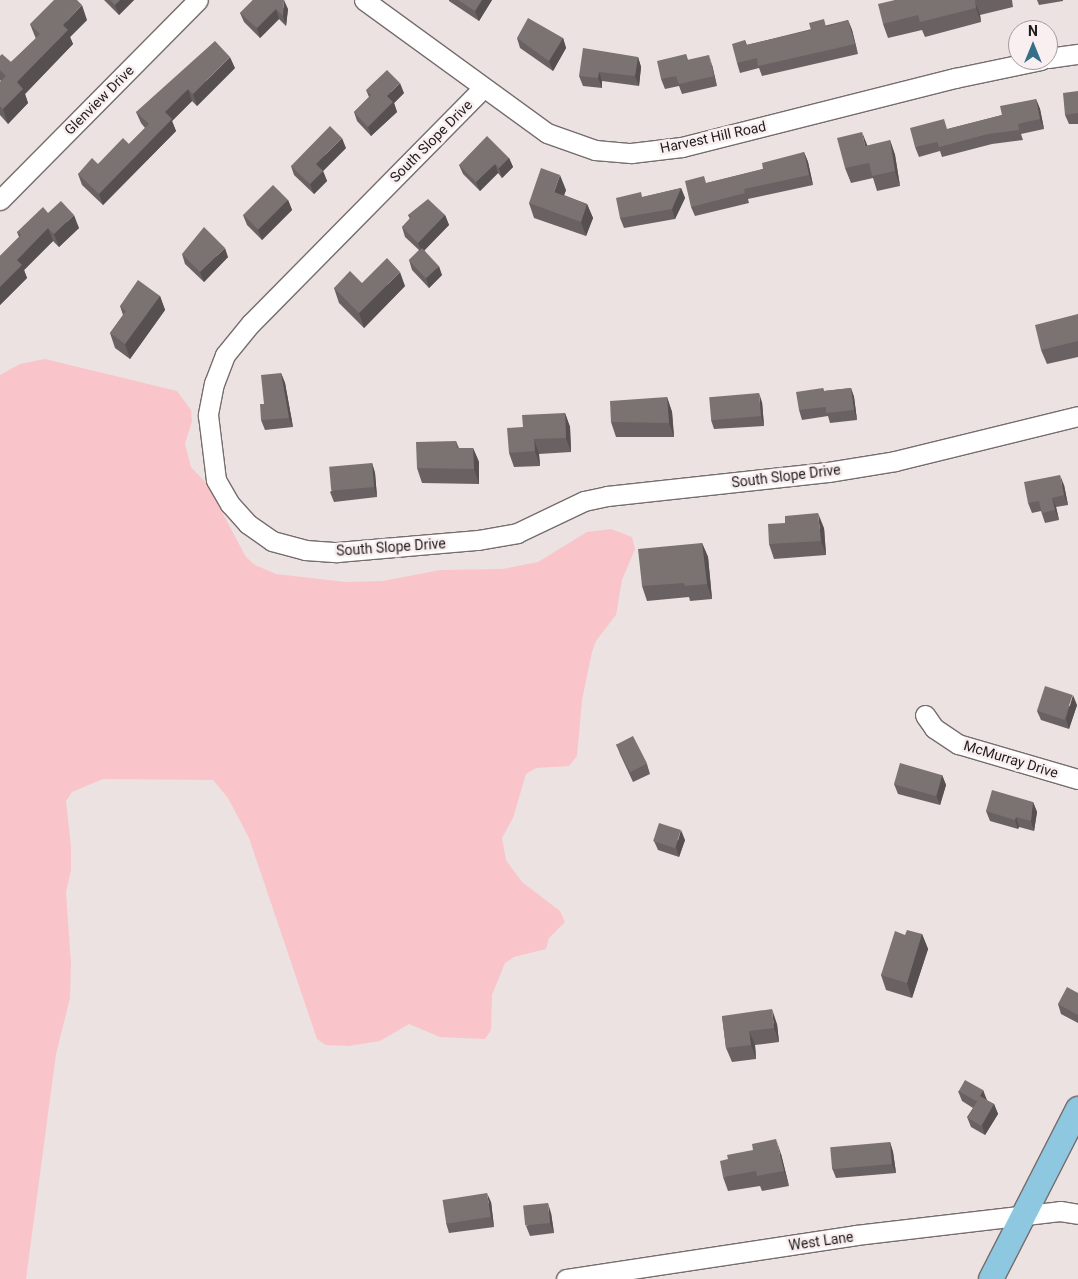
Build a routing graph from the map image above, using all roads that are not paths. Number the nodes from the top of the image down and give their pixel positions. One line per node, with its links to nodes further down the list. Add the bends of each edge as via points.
1 (198, 0): 7 (street, Glenview Drive)
2 (364, 0): 6 (street, Harvest Hill Road, via 444,55)
3 (1078, 54): 4 (street)
4 (1058, 57)
5 (1008, 67): 6 (street, Harvest Hill Road, via 682,147 631,153 595,150 547,133)
6 (482, 88): 8 (street, South Slope Drive, via 251,323 225,355 214,383 208,415 216,480 230,504 248,524 272,541 305,550 337,552 478,540 518,533 584,501 607,496 895,462)
7 (0, 200)
8 (1078, 416)
9 (925, 714): 10 (street, McMurray Drive, via 934,728 958,744)
10 (1078, 779)
11 (1078, 1108): 13 (main road)
12 (1078, 1214): 13 (street, West Lane, via 1060,1211)
13 (1022, 1215): 14 (street, West Lane, via 856,1235); 15 (main road)
14 (566, 1279)
15 (991, 1279)

